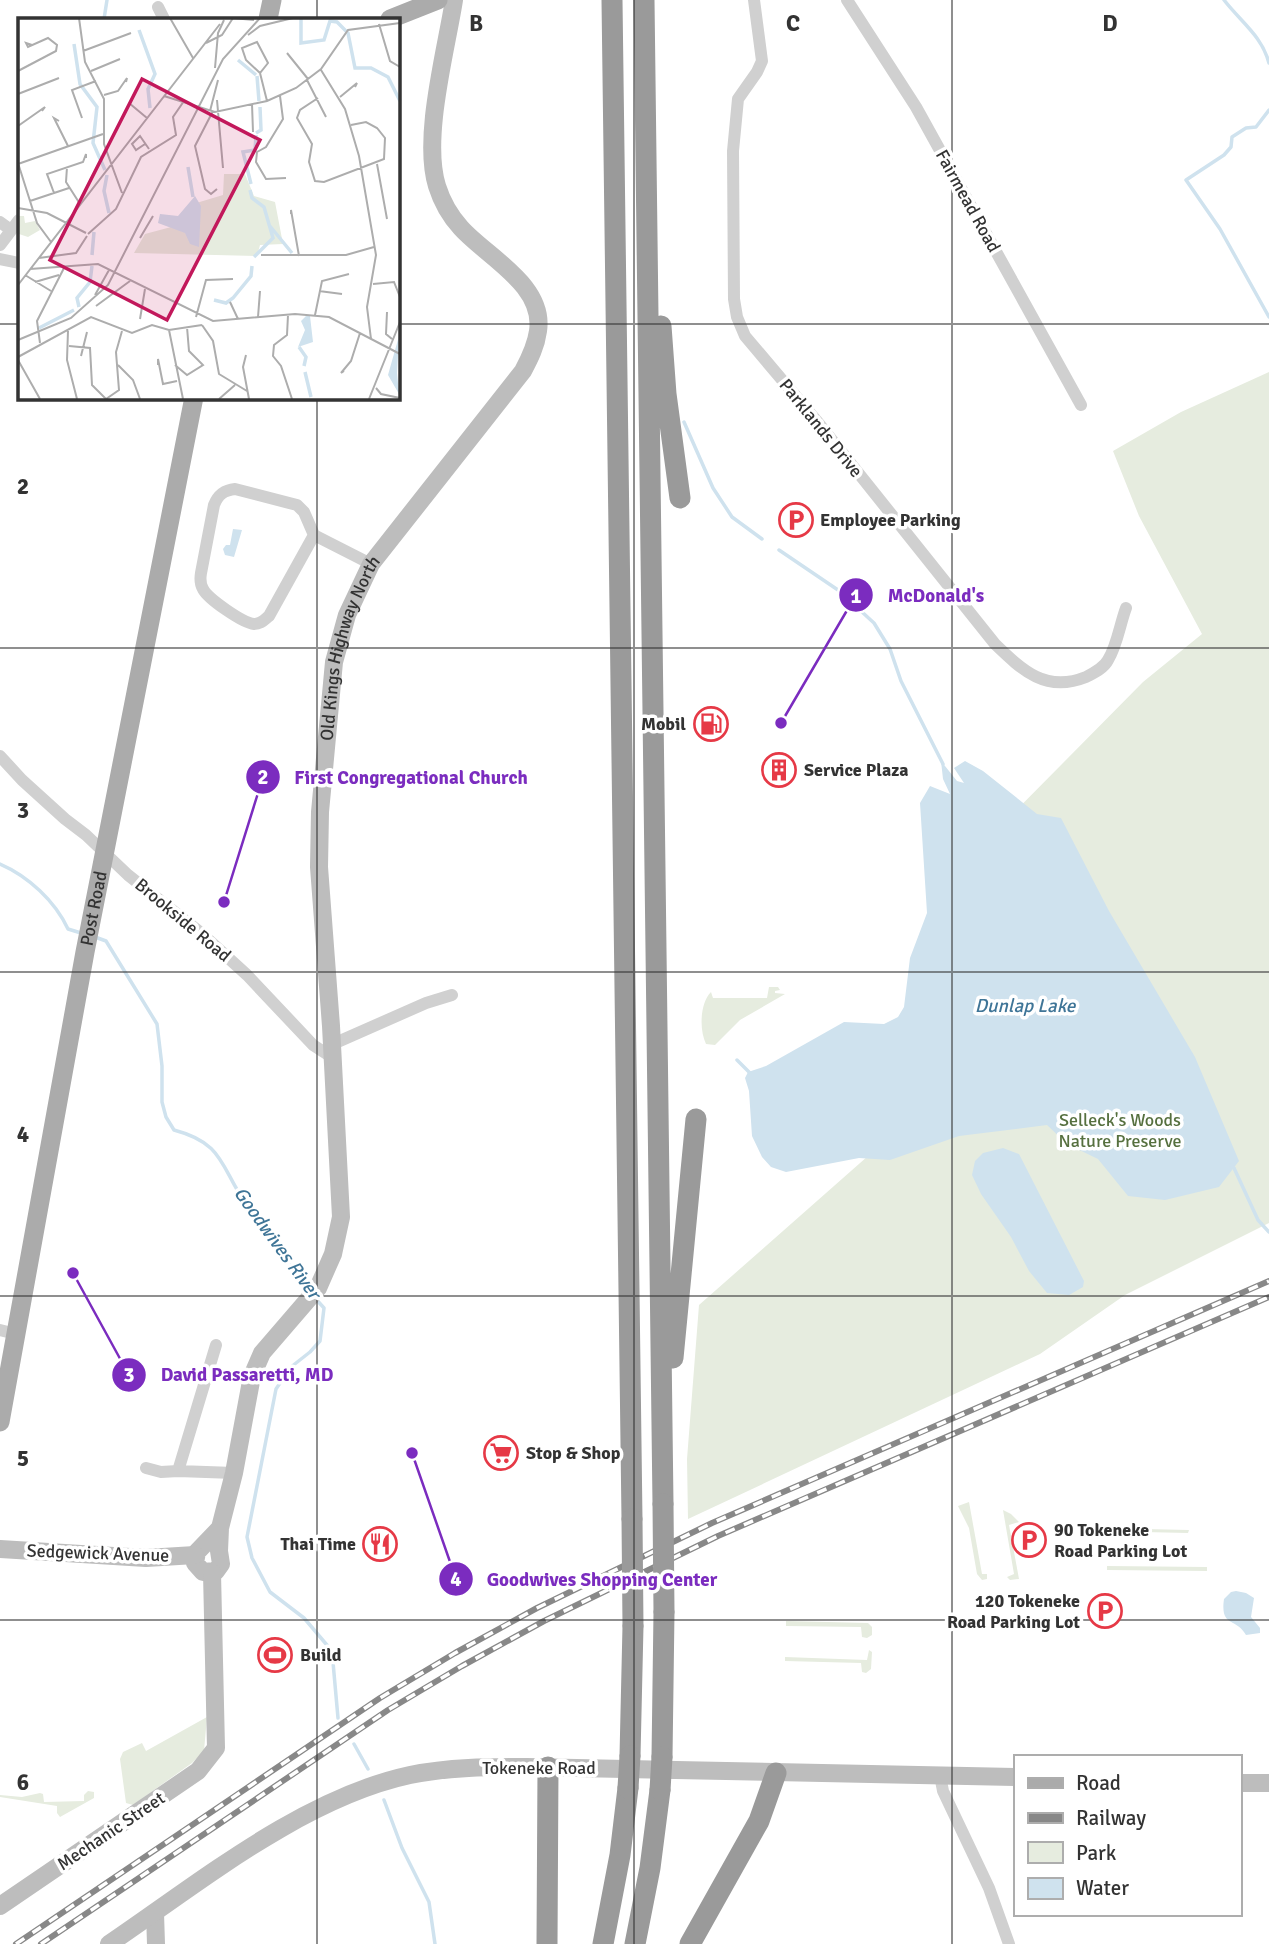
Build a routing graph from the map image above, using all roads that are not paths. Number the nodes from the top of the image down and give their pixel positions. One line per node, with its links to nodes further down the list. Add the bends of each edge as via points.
1 (272, 0): 8 (main road)
2 (438, 0): 9 (main road)
3 (454, 0): 20 (street, Old Kings Highway North, via 432,133 437,184 462,229 521,281 539,328 523,371)
4 (612, 0): 47 (highway, bridge, via 633,1626 628,1788)
5 (644, 0): 10 (highway)
6 (754, 0): 21 (street, Parklands Drive, via 762,61 738,99 733,151 734,299 745,336 995,644 1037,678 1058,684 1095,673 1108,662)
7 (847, 0): 17 (street, Fairmead Road, via 916,107)
8 (268, 18)
9 (393, 18)
10 (645, 104): 18 (highway, via 663,361); 33 (highway)
11 (0, 222): 12 (street)
12 (15, 225): 13 (street)
13 (0, 245)
14 (0, 259): 15 (street)
15 (18, 263)
16 (194, 399): 23 (main road, Post Road)
17 (1081, 405)
18 (680, 498)
19 (314, 535): 19 (street, via 297,505 227,490 214,505 201,573 204,592 250,624 260,623 269,616); 20 (street)
20 (371, 564): 25 (street, Old Kings Highway North, via 347,615 334,662 320,812 318,867)
21 (1126, 608)
22 (0, 756): 23 (street, Brookside Road)
23 (105, 854): 25 (street, Brookside Road, via 218,948 313,1045); 27 (main road, Post Road)
24 (452, 995): 25 (street, via 426,1003)
25 (333, 1051): 32 (street, Old Kings Highway North, via 341,1217 333,1254 318,1288 262,1353 252,1376)
26 (696, 1119): 33 (highway)
27 (8, 1332): 29 (main road, Post Road)
28 (216, 1345): 31 (street)
29 (0, 1422)
30 (146, 1468): 31 (street)
31 (178, 1471): 32 (street)
32 (234, 1473): 35 (street, Old Kings Highway North, via 220,1528)
33 (663, 1496): 48 (highway, bridge, via 660,1790)
34 (0, 1549): 35 (street, Sedgewick Avenue, via 146,1558)
35 (205, 1551): 42 (street, Mechanic Street, via 197,1567 212,1573 216,1748 198,1771)
36 (548, 1768): 37 (street, Tokeneke Road); 43 (street, Tokeneke Road, via 449,1769 370,1787 266,1838); 46 (highway)
37 (776, 1773): 38 (street, Tokeneke Road); 49 (highway, via 760,1821)
38 (940, 1775): 39 (street, Tokeneke Road); 50 (street)
39 (1014, 1777)
40 (1241, 1783): 41 (street)
41 (1269, 1783)
42 (0, 1906)
43 (155, 1913): 44 (street, Tokeneke Road); 45 (street)
44 (109, 1944)
45 (156, 1944)
46 (547, 1944)
47 (603, 1944)
48 (635, 1944)
49 (690, 1944)
50 (1009, 1944)

